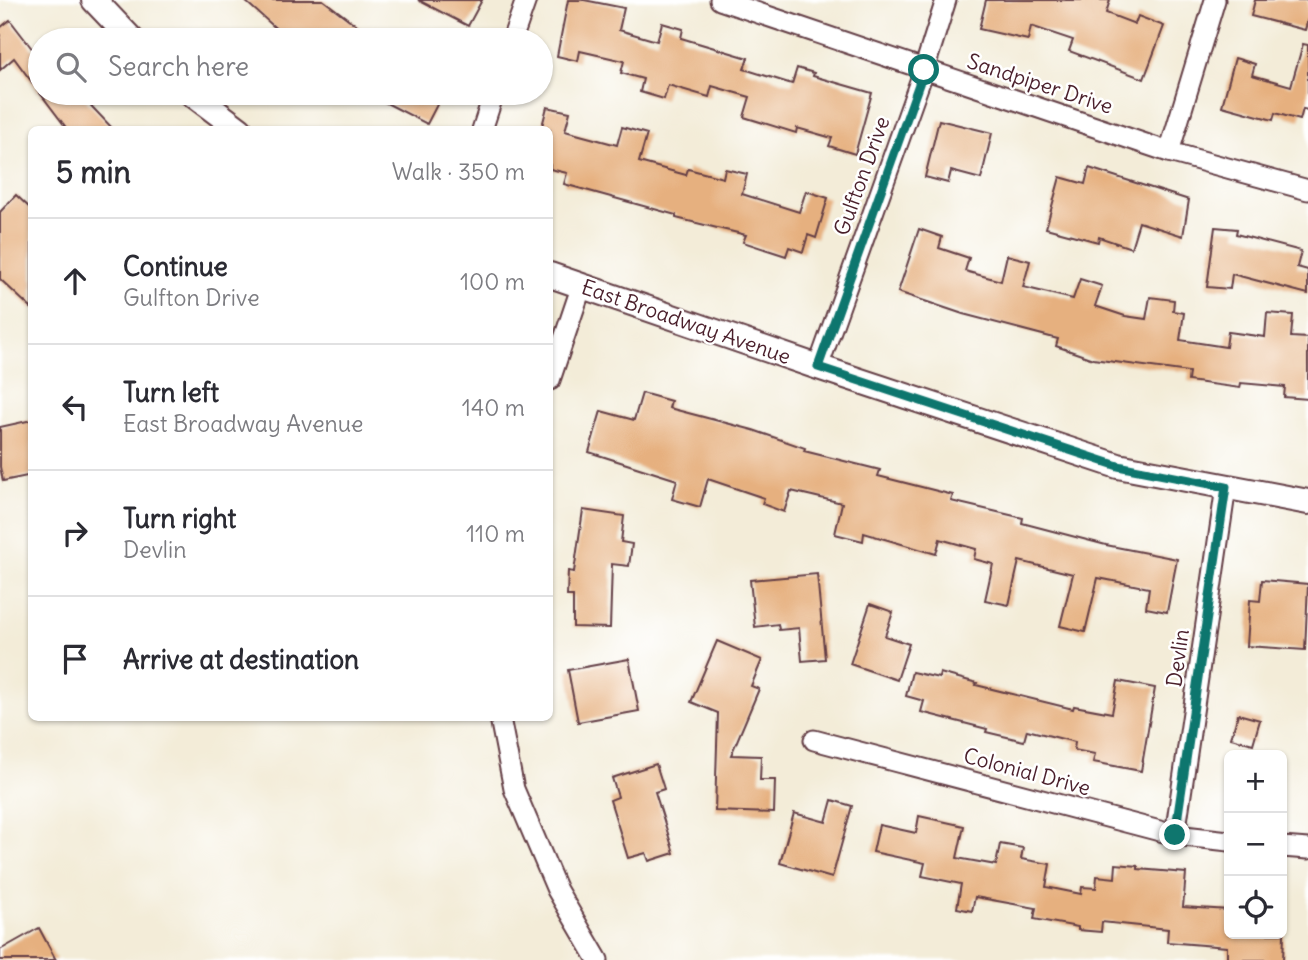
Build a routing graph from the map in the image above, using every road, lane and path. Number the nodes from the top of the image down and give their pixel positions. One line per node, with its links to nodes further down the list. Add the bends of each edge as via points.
1 (94, 0): 6 (street)
2 (526, 0): 7 (street)
3 (720, 0): 8 (street, Sandpiper Drive)
4 (946, 0): 8 (street, Gulfton Drive)
5 (1215, 0): 13 (street)
6 (120, 28)
7 (516, 28)
8 (924, 70): 13 (street, Sandpiper Drive); 17 (street, Gulfton Drive)
9 (207, 105): 11 (street)
10 (490, 105): 12 (street)
11 (235, 126)
12 (483, 126)
13 (1169, 152): 14 (street, Sandpiper Drive)
14 (1308, 190)
15 (553, 276): 16 (street, East Broadway Avenue)
16 (582, 285): 17 (street, East Broadway Avenue); 18 (street)
17 (818, 367): 19 (street, East Broadway Avenue, via 1118,466)
18 (553, 371)
19 (1226, 487): 20 (street, East Broadway Avenue); 23 (street, Devlin)
20 (1308, 502)
21 (501, 721): 27 (street, via 514,789 557,890)
22 (814, 740): 23 (street, Colonial Drive)
23 (1175, 835): 24 (street, Colonial Drive)
24 (1224, 840)
25 (1287, 847): 26 (street)
26 (1308, 849)
27 (597, 960)

